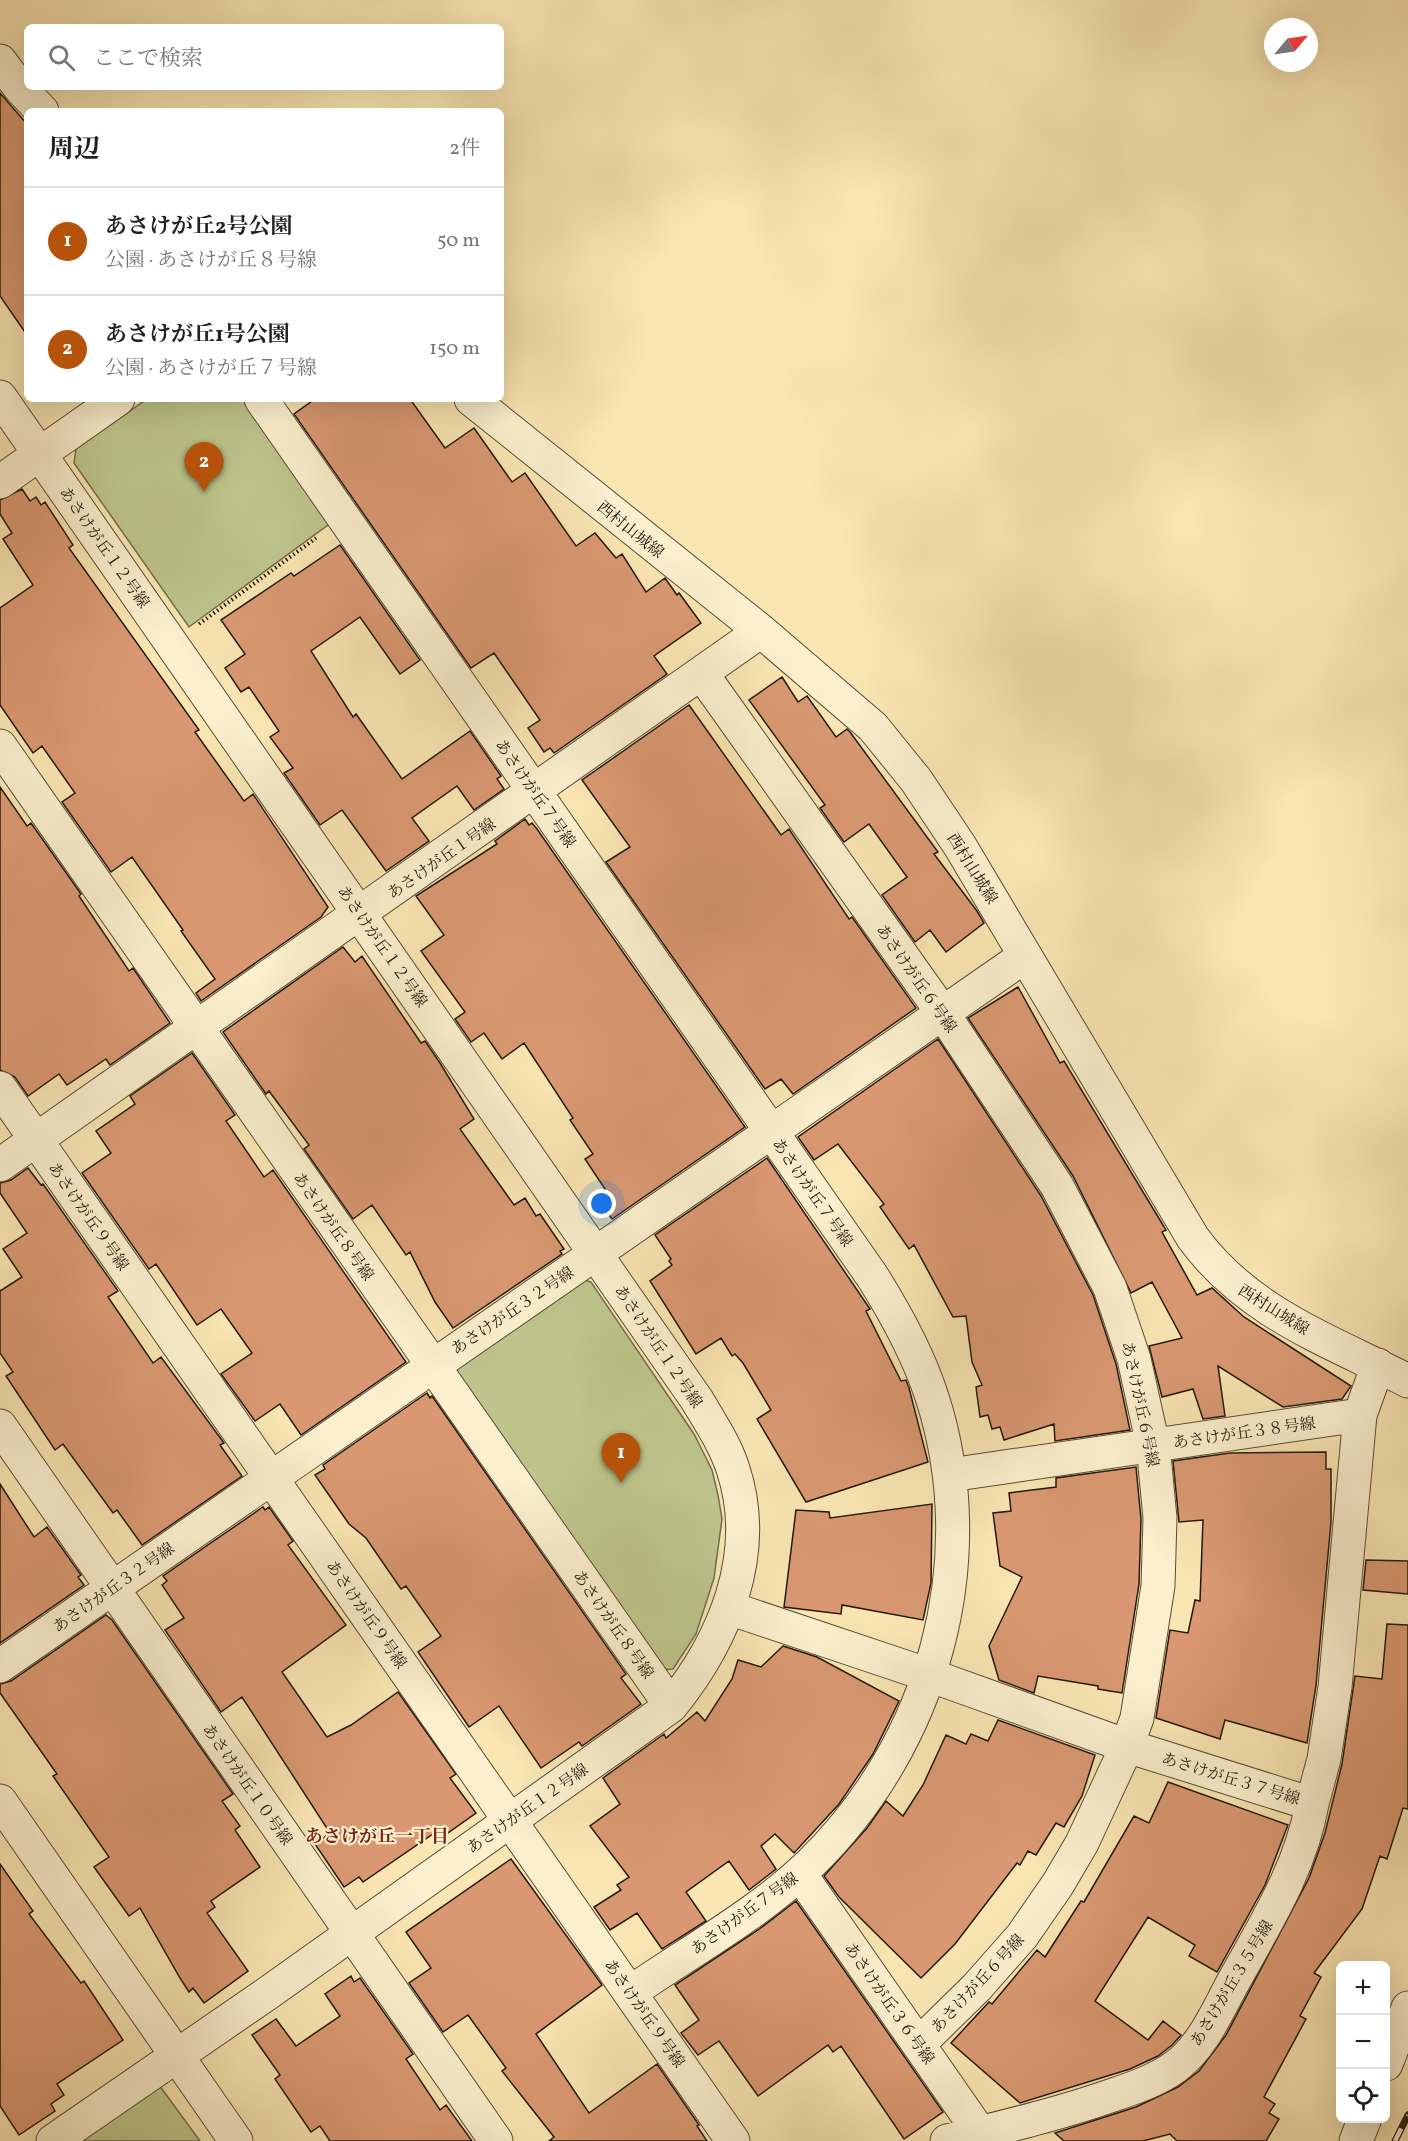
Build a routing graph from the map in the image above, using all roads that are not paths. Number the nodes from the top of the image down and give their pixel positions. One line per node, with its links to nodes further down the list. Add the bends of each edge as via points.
1 (0, 61): 2 (street)
2 (39, 108)
3 (0, 397): 7 (street, あさけが丘１２号線)
4 (114, 402): 7 (street)
5 (263, 402): 12 (street, あさけが丘７号線)
6 (475, 402): 9 (street, 西村山城線)
7 (40, 454): 8 (street); 13 (street, あさけが丘１２号線)
8 (0, 482)
9 (761, 631): 10 (street, あさけが丘１号線); 14 (street, 西村山城線, via 873,728 916,780)
10 (702, 674): 12 (street, あさけが丘１号線); 15 (street, あさけが丘６号線)
11 (0, 746): 16 (street, あさけが丘８号線)
12 (536, 792): 13 (street, あさけが丘１号線); 18 (street, あさけが丘７号線)
13 (361, 914): 16 (street, あさけが丘１号線); 21 (street, あさけが丘１２号線)
14 (1025, 956): 15 (street, あさけが丘３２号線); 23 (street, 西村山城線, via 1181,1219 1212,1264 1234,1285 1275,1313)
15 (942, 1012): 18 (street, あさけが丘３２号線); 27 (street, あさけが丘６号線, via 1057,1186 1110,1288 1134,1359)
16 (196, 1029): 19 (street, あさけが丘１号線); 22 (street, あさけが丘８号線)
17 (0, 1088): 19 (street, あさけが丘９号線)
18 (770, 1131): 21 (street, あさけが丘３２号線); 28 (street, あさけが丘７号線, via 872,1276 899,1322 931,1396)
19 (36, 1141): 20 (street, あさけが丘１号線); 29 (street, あさけが丘９号線)
20 (0, 1165)
21 (595, 1253): 22 (street, あさけが丘３２号線); 31 (street, あさけが丘１２号線, via 697,1400 733,1468 742,1519 737,1580)
22 (432, 1365): 29 (street, あさけが丘３２号線); 34 (street, あさけが丘８号線)
23 (1378, 1365): 24 (street, 西村山城線); 25 (street, あさけが丘３７号線)
24 (1408, 1381)
25 (1360, 1415): 27 (street, あさけが丘３８号線); 37 (street, あさけが丘３７号線, via 1335,1687 1324,1759)
26 (0, 1426): 30 (street, あさけが丘１０号線)
27 (1153, 1445): 28 (street, あさけが丘３８号線); 35 (street, あさけが丘６号線, via 1160,1518 1158,1586 1137,1718)
28 (950, 1475): 33 (street, あさけが丘７号線, via 951,1576 937,1653)
29 (270, 1478): 30 (street, あさけが丘３２号線); 38 (street, あさけが丘９号線)
30 (112, 1588): 32 (street, あさけが丘３２号線); 40 (street, あさけが丘１０号線)
31 (729, 1608): 33 (street, あさけが丘３７号線); 34 (street, あさけが丘１２号線, via 700,1669)
32 (0, 1666)
33 (929, 1675): 35 (street, あさけが丘３７号線); 39 (street, あさけが丘７号線, via 884,1774 838,1834)
34 (670, 1706): 38 (street, あさけが丘１２号線)
35 (1127, 1746): 37 (street, あさけが丘３７号線); 43 (street, あさけが丘６号線, via 1082,1843 1022,1936)
36 (0, 1802): 45 (street)
37 (1312, 1804): 47 (street, あさけが丘３５号線, via 1307,1836 1276,1906 1214,2017 1188,2055 1168,2071 1078,2108)
38 (512, 1819): 40 (street, あさけが丘１２号線); 41 (street, あさけが丘９号線)
39 (800, 1874): 41 (street, あさけが丘７号線); 43 (street, あさけが丘３６号線)
40 (351, 1933): 45 (street, あさけが丘１２号線); 50 (street, あさけが丘１０号線)
41 (631, 1992): 51 (street, あさけが丘９号線)
42 (1408, 2008): 44 (street)
43 (919, 2044): 47 (street, あさけが丘３６号線)
44 (1390, 2054)
45 (176, 2056): 48 (street, あさけが丘１２号線); 49 (street)
46 (1363, 2123): 53 (street)
47 (980, 2133): 52 (street, あさけが丘３５号線)
48 (53, 2141)
49 (236, 2141)
50 (496, 2141)
51 (734, 2141)
52 (947, 2141)
53 (1356, 2141)

